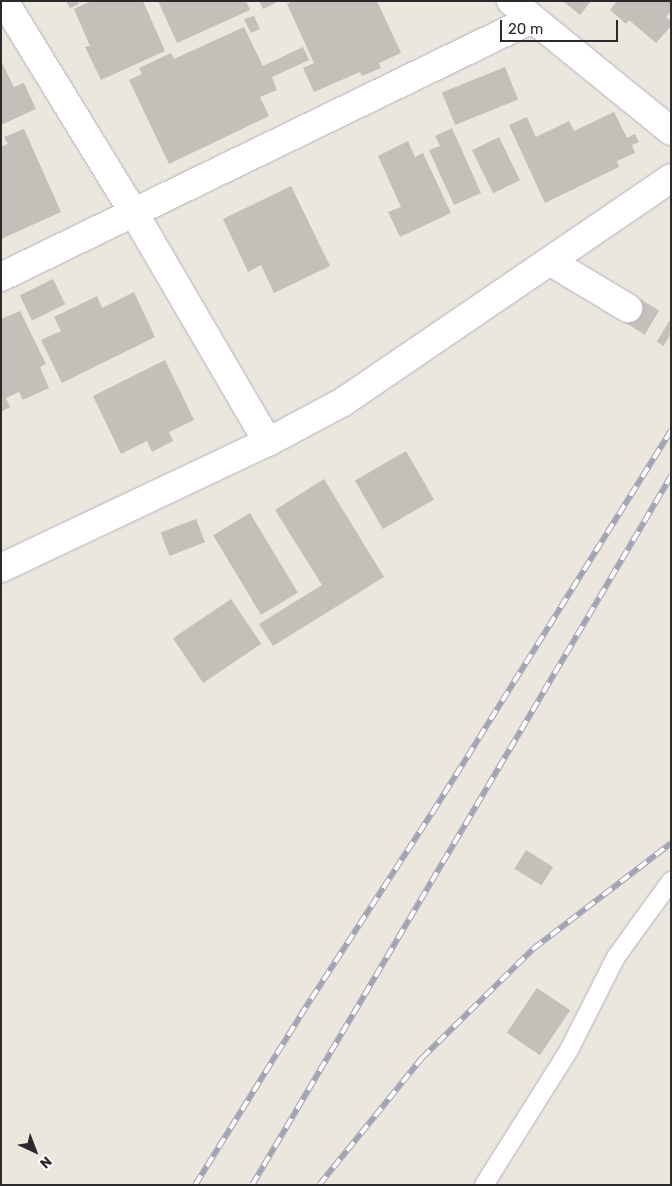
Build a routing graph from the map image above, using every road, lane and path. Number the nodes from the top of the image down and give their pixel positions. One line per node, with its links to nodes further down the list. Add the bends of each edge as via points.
1 (4, 1): 6 (street)
2 (511, 1): 3 (street)
3 (532, 19): 4 (street); 6 (street)
4 (671, 131)
5 (671, 178): 7 (street)
6 (134, 213): 8 (street); 10 (street)
7 (551, 262): 9 (street); 10 (street, via 343,402)
8 (1, 277)
9 (628, 308)
10 (268, 442): 11 (street)
11 (1, 568)
12 (671, 881): 13 (lane, via 616,956 569,1050)
13 (484, 1185)

